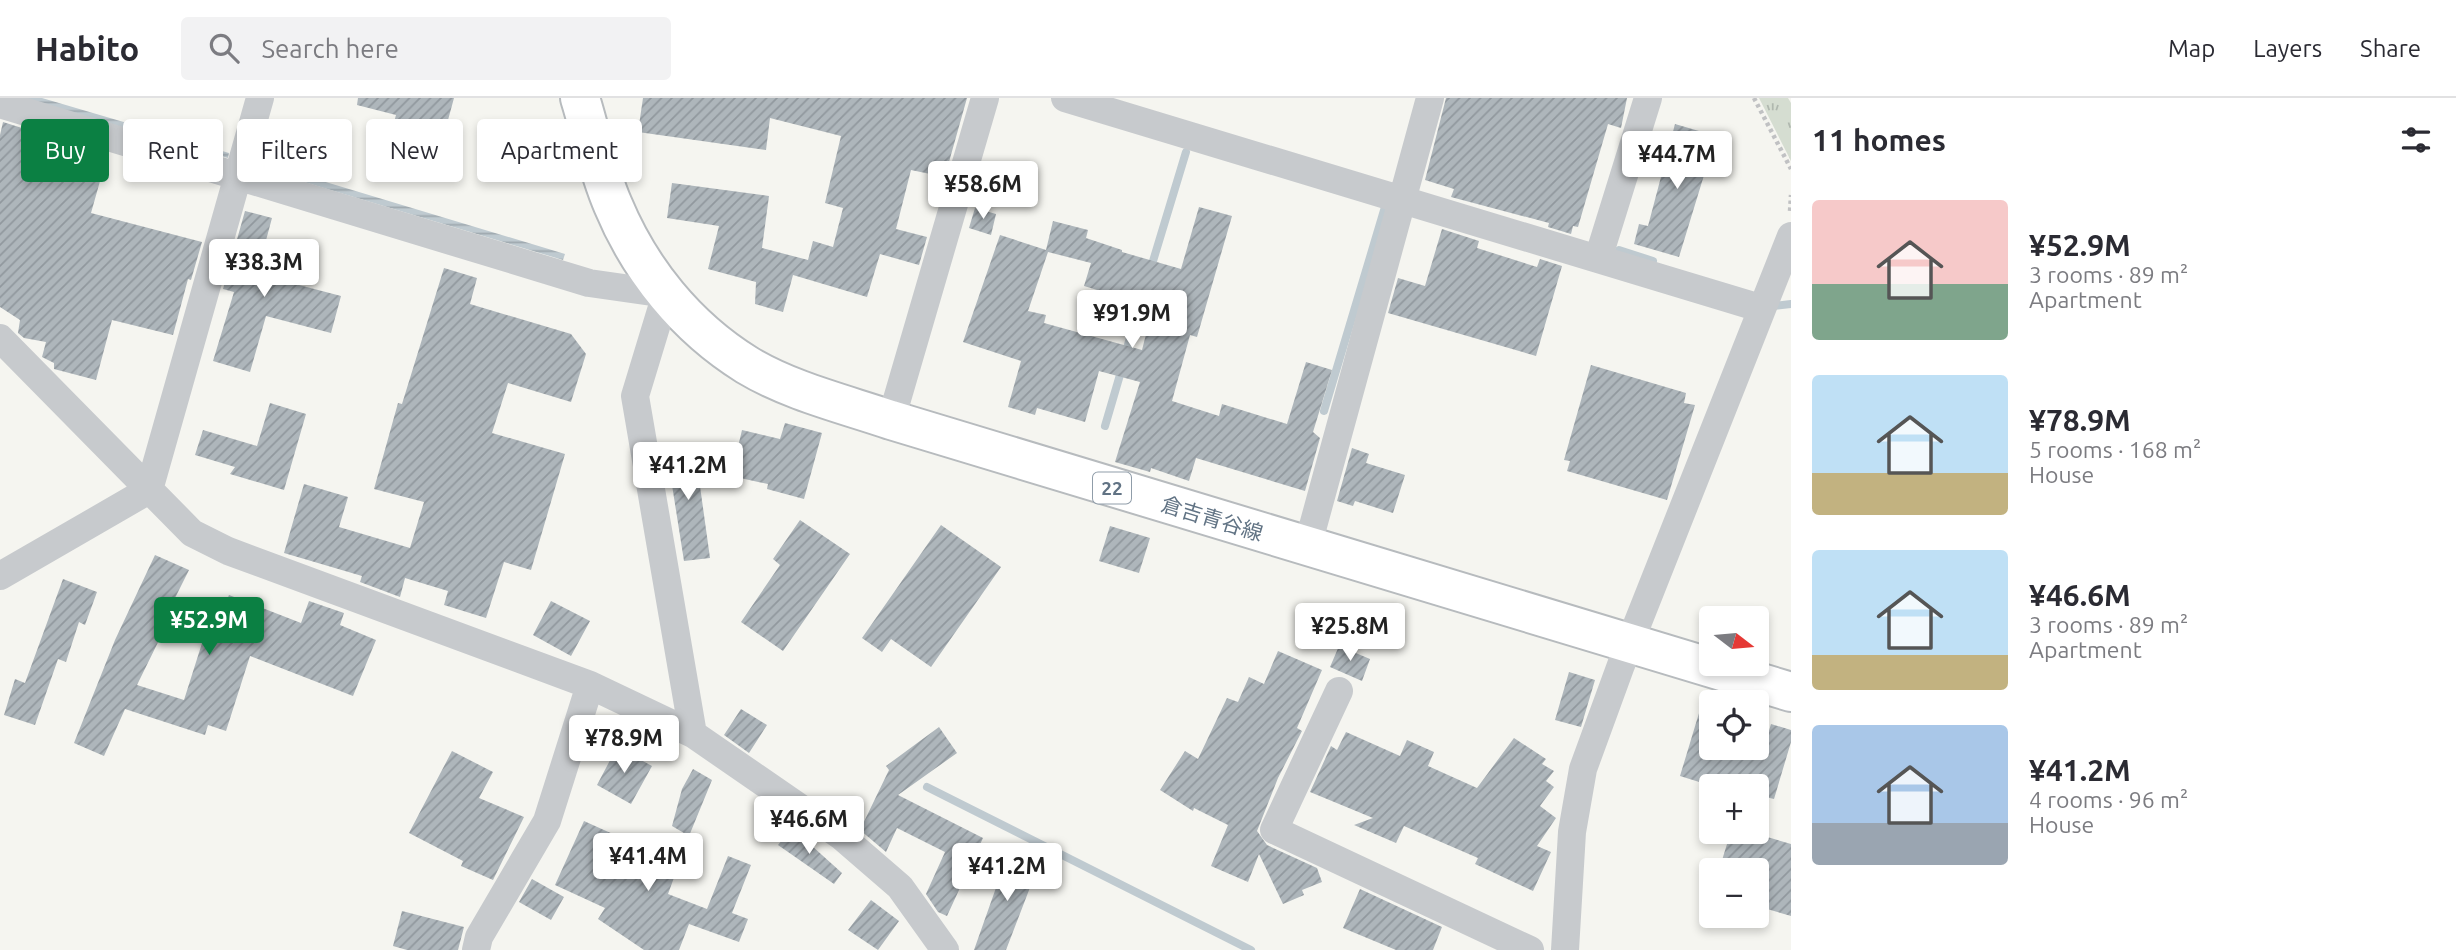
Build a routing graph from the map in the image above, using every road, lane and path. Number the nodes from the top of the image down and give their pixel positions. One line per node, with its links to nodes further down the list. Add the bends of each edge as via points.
1 (260, 98): 9 (street)
2 (580, 98): 18 (main road, 倉吉青谷線 / 22, via 612,203 639,259)
3 (985, 98): 21 (street)
4 (1065, 98): 14 (street)
5 (1430, 98): 14 (street)
6 (1648, 98): 17 (street)
7 (1754, 98): 10 (path)
8 (0, 104): 11 (street)
9 (254, 119)
10 (1791, 169)
11 (237, 173): 22 (street)
12 (266, 182): 18 (street, via 589,283)
13 (1791, 195): 15 (path)
14 (1402, 198): 17 (street); 23 (street)
15 (1791, 212)
16 (1791, 236): 19 (street)
17 (1598, 258): 19 (street)
18 (666, 294): 21 (main road, 倉吉青谷線 / 22, via 703,333 748,366); 29 (street, via 635,396)
19 (1760, 308): 25 (street)
20 (0, 338): 22 (street)
21 (891, 420): 23 (main road, 倉吉青谷線 / 22)
22 (149, 490): 24 (street); 26 (street, via 192,533 228,551)
23 (1307, 548): 25 (main road, 倉吉青谷線 / 22)
24 (0, 576)
25 (1630, 643): 28 (main road, 倉吉青谷線 / 22); 33 (street, via 1583,769 1572,832)
26 (590, 685): 29 (street); 30 (street, via 547,821 479,937)
27 (1339, 691): 32 (street, via 1274,830)
28 (1791, 692)
29 (693, 734): 31 (street, via 841,836 900,887)
30 (476, 950)
31 (945, 950)
32 (1530, 950)
33 (1565, 950)

